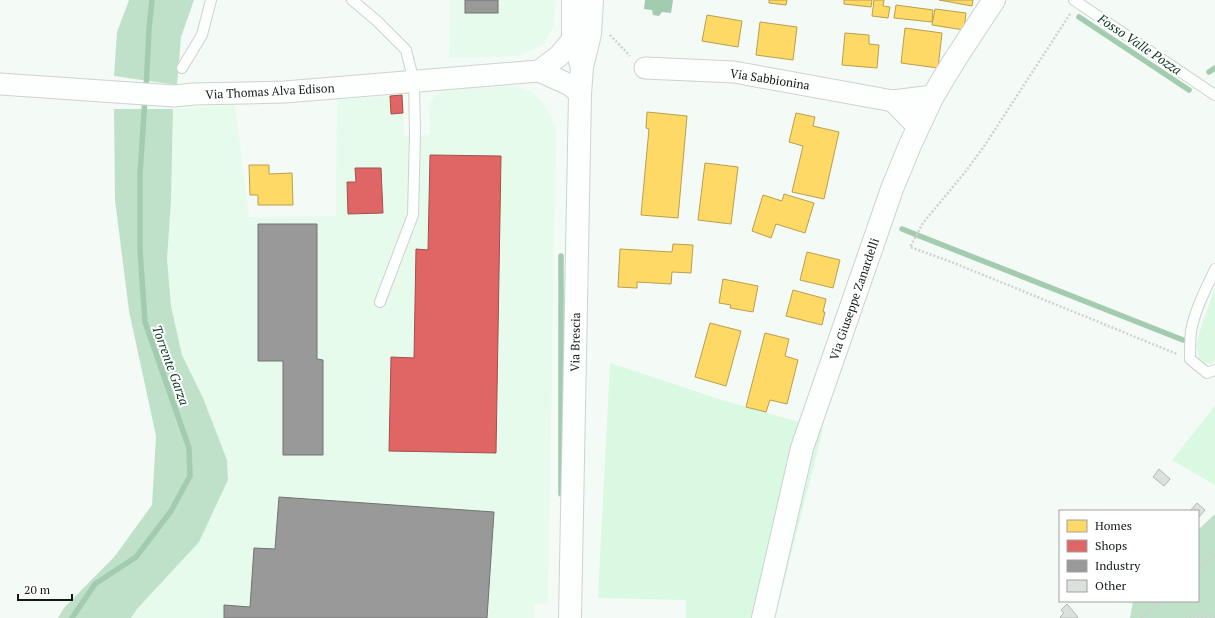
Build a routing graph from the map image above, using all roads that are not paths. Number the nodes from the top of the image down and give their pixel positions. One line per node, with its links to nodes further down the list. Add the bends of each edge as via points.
1 (211, 0): 9 (lane, via 202,35)
2 (352, 0): 12 (lane, via 406,50)
3 (573, 0): 7 (main road, Via Brescia)
4 (994, 0): 16 (main road, Via Giuseppe Zanardelli, via 975,40)
5 (1076, 1): 15 (lane)
6 (592, 6): 8 (main road, Via Brescia, via 590,34)
7 (573, 39): 8 (main road, Via Brescia); 11 (street, via 559,56)
8 (582, 67): 14 (main road, Via Brescia)
9 (182, 68)
10 (644, 68): 17 (street, Via Sabbionina, via 734,72)
11 (539, 71): 12 (street, Via Thomas Alva Edison); 14 (street, Via Thomas Alva Edison, via 570,85); 20 (street, via 569,101 572,112 570,246)
12 (414, 82): 13 (street, Via Thomas Alva Edison, via 285,92 174,96); 21 (lane, via 413,215)
13 (0, 84)
14 (580, 94): 20 (main road, Via Brescia)
15 (1215, 95)
16 (933, 96): 17 (street, Via Sabbionina); 18 (main road, Via Giuseppe Zanardelli)
17 (893, 101): 18 (street)
18 (918, 127): 24 (main road, Via Giuseppe Zanardelli, via 892,189 802,448)
19 (1215, 269): 22 (lane, via 1191,331 1190,359 1207,373)
20 (576, 285): 23 (main road, Via Brescia)
21 (380, 302)
22 (1215, 370)
23 (570, 618)
24 (763, 618)

